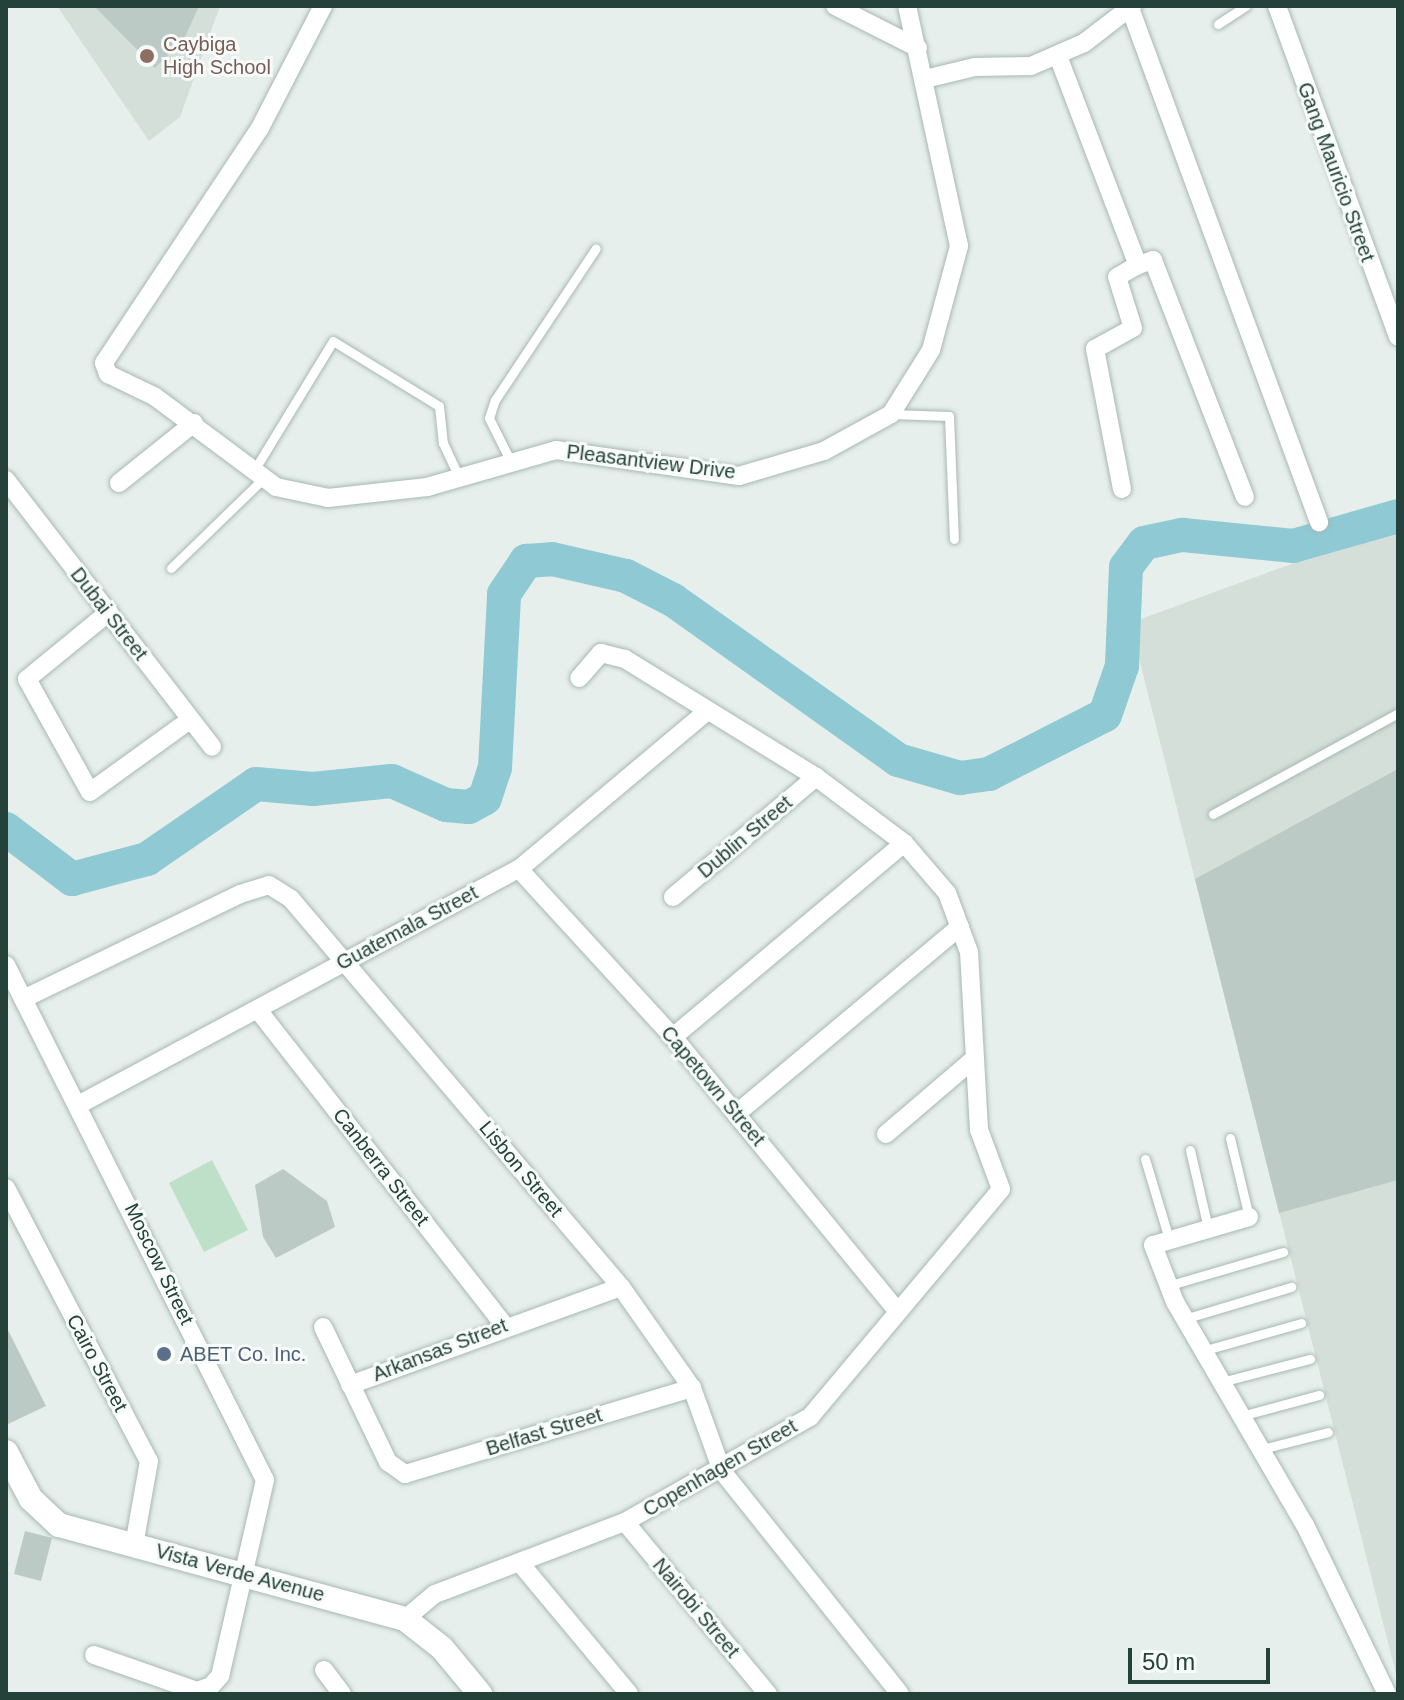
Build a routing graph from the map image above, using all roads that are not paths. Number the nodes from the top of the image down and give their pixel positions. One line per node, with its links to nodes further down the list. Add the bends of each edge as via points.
1 (323, 6): 15 (street, Pleasantview Drive, via 260,128 111,344 108,374)
2 (835, 6): 8 (street)
3 (907, 6): 8 (street, Pleasantview Drive)
4 (1246, 6): 7 (lane)
5 (1277, 6): 13 (street, Gang Mauricio Street)
6 (1131, 7): 9 (street); 23 (street)
7 (1218, 24)
8 (918, 48): 10 (street, Pleasantview Drive)
9 (1058, 56): 10 (street, via 1016,70 975,67); 12 (street)
10 (925, 79): 14 (street, Pleasantview Drive, via 959,246 931,350)
11 (596, 248): 16 (lane, via 495,400 489,418)
12 (1138, 265): 21 (street, via 1117,277 1132,329 1095,349); 22 (street, via 1153,260)
13 (1398, 337)
14 (891, 414): 16 (street, Pleasantview Drive, via 824,451 739,476 556,450); 24 (lane, via 949,416)
15 (194, 423): 17 (street, Pleasantview Drive); 20 (street)
16 (511, 462): 18 (street, Pleasantview Drive)
17 (258, 475): 18 (street, Pleasantview Drive, via 328,498); 18 (lane, via 333,341 439,406 443,443); 25 (lane)
18 (459, 477)
19 (6, 480): 26 (street, Dubai Street)
20 (119, 483)
21 (1122, 489)
22 (1245, 497)
23 (1319, 522)
24 (954, 539)
25 (171, 568)
26 (109, 612): 30 (street, Dubai Street); 30 (street, via 27,679 90,792)
27 (579, 678): 28 (street, via 592,658 612,652)
28 (707, 711): 32 (street); 35 (street, Guatemala Street)
29 (1398, 713): 33 (lane)
30 (190, 720): 31 (street, Dubai Street)
31 (212, 747)
32 (816, 777): 34 (street); 36 (street, Dublin Street)
33 (1213, 814)
34 (904, 843): 37 (street, via 947,893); 42 (street)
35 (519, 869): 38 (street, Guatemala Street); 42 (street, Capetown Street)
36 (673, 897)
37 (960, 927): 43 (street, via 969,952); 45 (street)
38 (343, 961): 40 (street, Lisbon Street, via 291,899 269,885); 41 (street, Guatemala Street); 56 (street, Lisbon Street)
39 (6, 965): 40 (street, Moscow Street)
40 (23, 999): 44 (street, Moscow Street)
41 (258, 1010): 44 (street, Guatemala Street); 61 (street, Canberra Street)
42 (673, 1037): 45 (street, Capetown Street)
43 (975, 1058): 46 (street); 58 (street, Copenhagen Street, via 979,1130 1001,1189)
44 (80, 1104): 77 (street, Moscow Street, via 263,1472)
45 (736, 1114): 58 (street, Capetown Street)
46 (886, 1134)
47 (1230, 1138): 51 (lane)
48 (1190, 1150): 52 (lane)
49 (1145, 1159): 53 (lane)
50 (6, 1188): 75 (street, Cairo Street, via 149,1461 151,1483)
51 (1249, 1217): 52 (street)
52 (1208, 1228): 53 (street)
53 (1169, 1239): 55 (street, via 1153,1245)
54 (1283, 1252): 55 (lane)
55 (1167, 1286): 59 (street)
56 (621, 1287): 61 (street, Arkansas Street, via 552,1314); 67 (street, Lisbon Street)
57 (1291, 1287): 59 (lane)
58 (897, 1311): 73 (street, Copenhagen Street, via 810,1417)
59 (1184, 1319): 63 (street)
60 (1301, 1323): 63 (lane)
61 (503, 1324): 66 (street, Arkansas Street)
62 (323, 1327): 66 (street)
63 (1202, 1351): 65 (street)
64 (1310, 1359): 65 (lane)
65 (1221, 1382): 69 (street)
66 (350, 1385): 67 (street, Belfast Street, via 396,1472 419,1471)
67 (692, 1388): 73 (street, Lisbon Street)
68 (1319, 1395): 69 (lane)
69 (1241, 1416): 71 (street)
70 (1328, 1432): 71 (lane)
71 (1261, 1450): 87 (street)
72 (6, 1452): 75 (street, Vista Verde Avenue, via 48,1517)
73 (722, 1471): 74 (street, Copenhagen Street); 86 (street, Lisbon Street)
74 (625, 1522): 76 (street, Copenhagen Street); 85 (street, Nairobi Street)
75 (134, 1545): 77 (street, Vista Verde Avenue)
76 (520, 1563): 78 (street, Copenhagen Street, via 435,1594); 84 (street)
77 (246, 1572): 78 (street, Vista Verde Avenue); 79 (street, Moscow Street, via 220,1676 211,1686 197,1691)
78 (405, 1619): 83 (street, Vista Verde Avenue, via 442,1648)
79 (94, 1655)
80 (324, 1670): 82 (street)
81 (1398, 1691): 87 (lane)
82 (342, 1694)
83 (480, 1694)
84 (629, 1694)
85 (768, 1694)
86 (900, 1694)
87 (1390, 1694)

